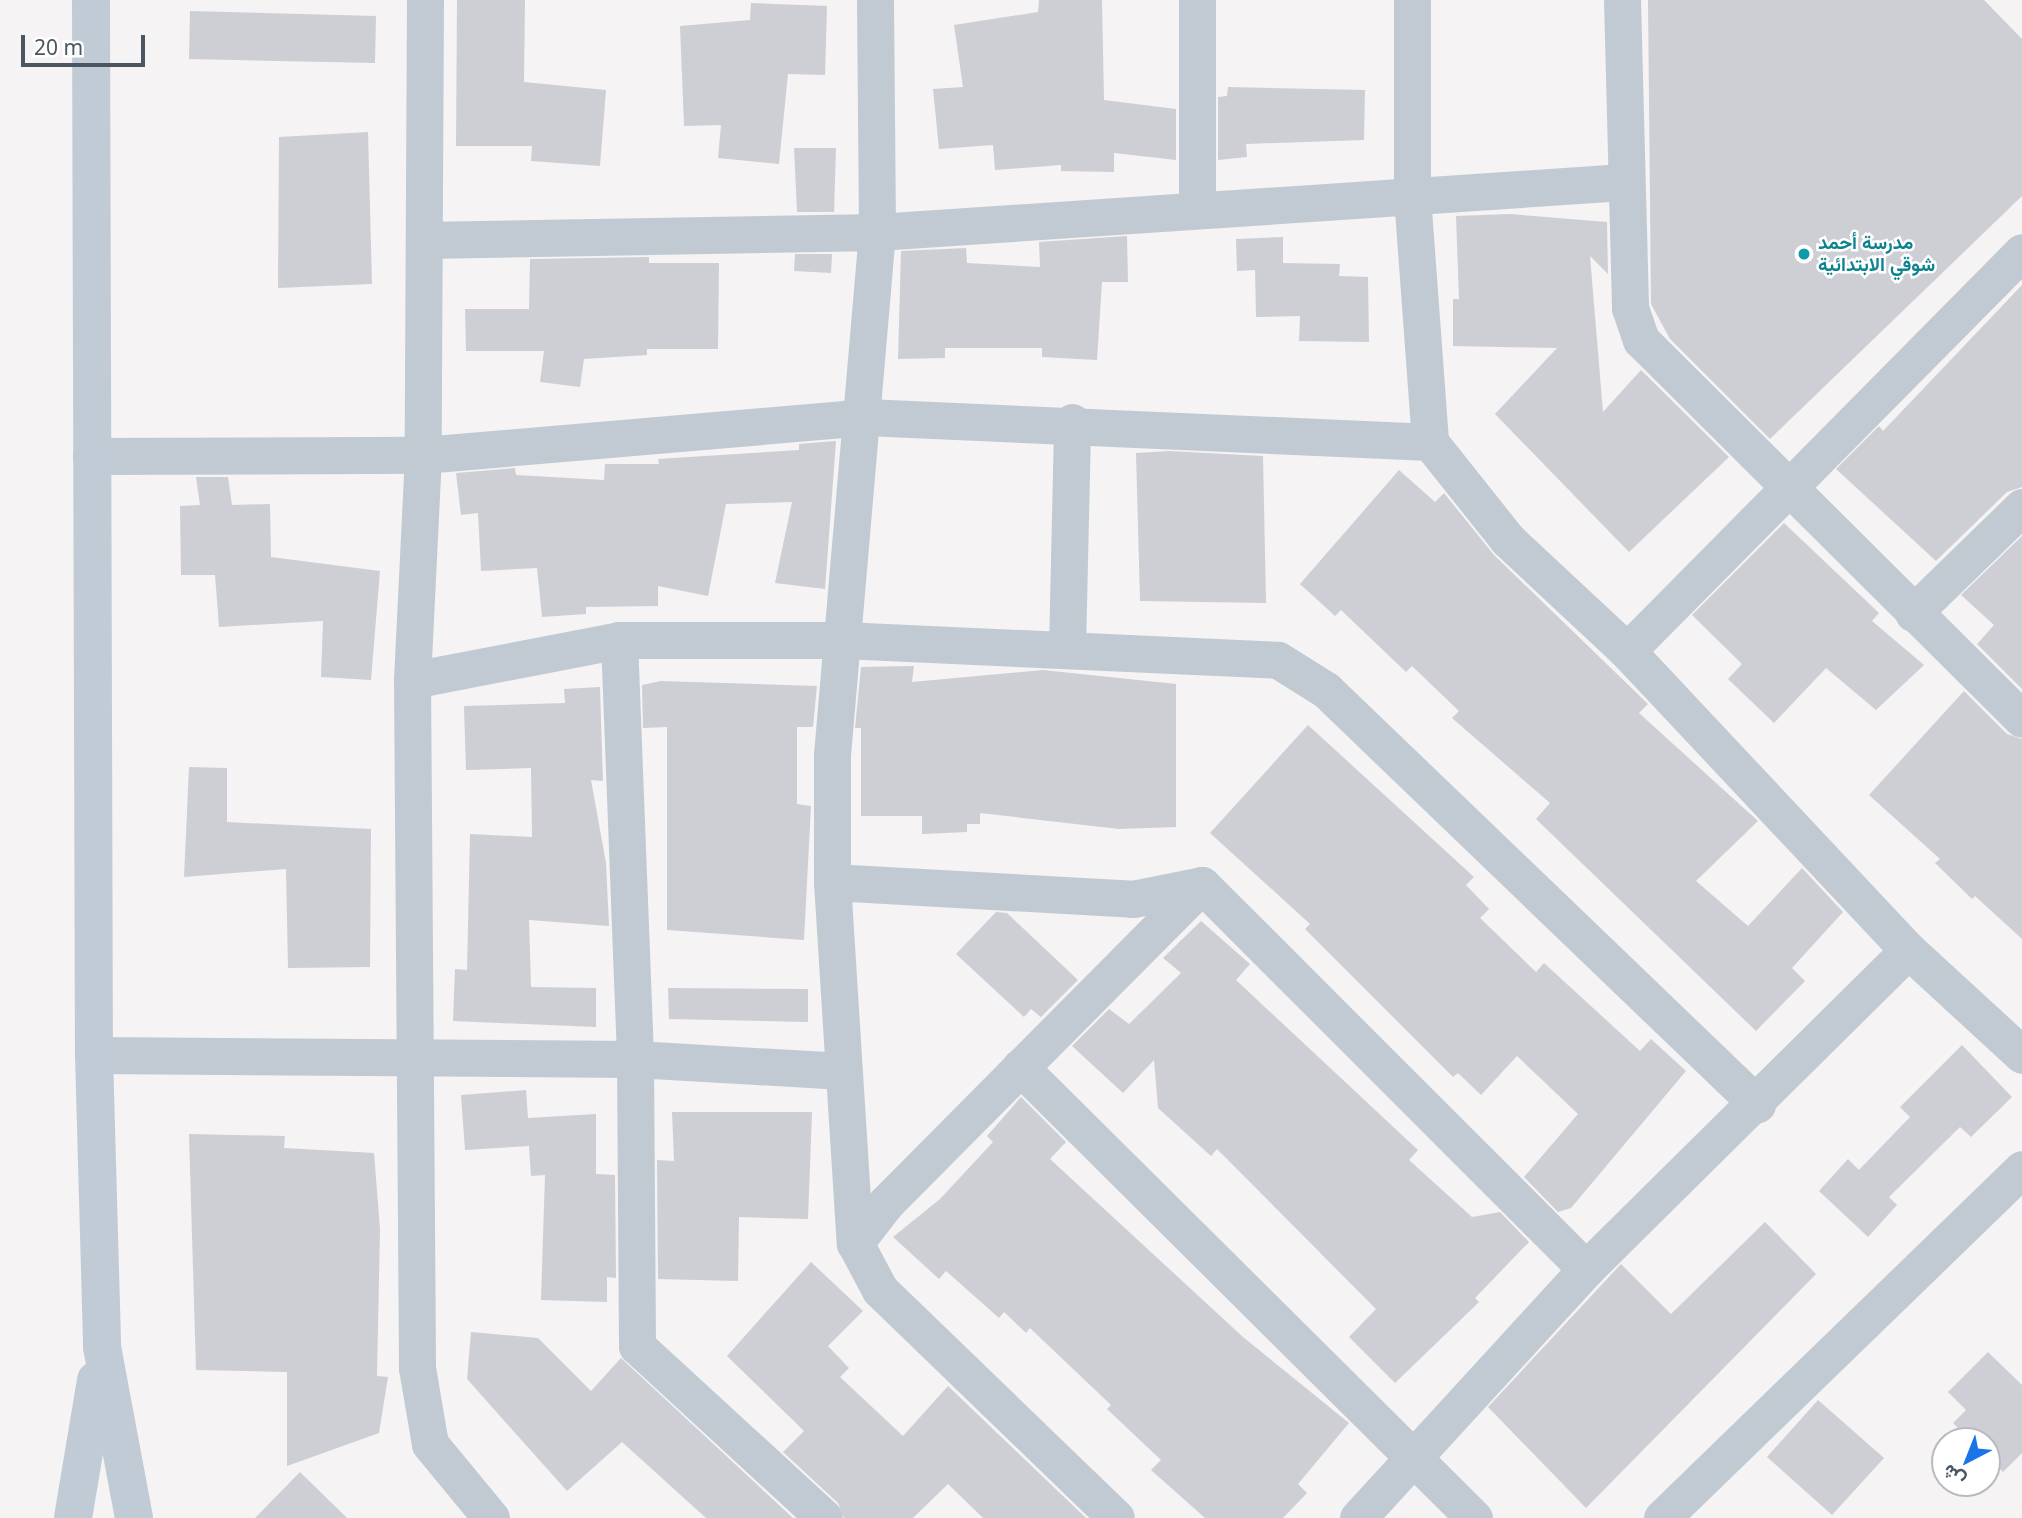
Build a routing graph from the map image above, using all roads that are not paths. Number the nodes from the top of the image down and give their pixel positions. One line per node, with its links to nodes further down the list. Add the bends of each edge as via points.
1 (91, 0): 17 (main road)
2 (425, 0): 11 (street)
3 (875, 0): 10 (street)
4 (1197, 0): 9 (street)
5 (1412, 0): 8 (street)
6 (1622, 0): 7 (street)
7 (1623, 182): 8 (street); 18 (street, via 1630,308 1641,340)
8 (1412, 196): 9 (street); 15 (street)
9 (1197, 209): 10 (street)
10 (877, 232): 11 (street); 13 (street)
11 (424, 240): 16 (street)
12 (2022, 252): 18 (street)
13 (865, 417): 14 (street); 16 (street); 22 (street)
14 (1072, 422): 15 (street); 23 (street)
15 (1430, 442): 24 (street, via 1508,540)
16 (423, 455): 17 (street); 25 (street)
17 (91, 456): 30 (main road)
18 (1786, 488): 20 (street); 24 (street)
19 (2022, 507): 20 (street)
20 (1913, 613): 26 (street)
21 (619, 640): 22 (street); 25 (street); 33 (street)
22 (842, 640): 23 (street); 27 (street, via 832,733)
23 (1067, 649): 36 (street, via 1278,660 1326,690)
24 (1627, 651): 29 (street)
25 (412, 680): 32 (street)
26 (2022, 719)
27 (832, 882): 28 (street, via 1133,899); 35 (street)
28 (1202, 885): 34 (street); 39 (street)
29 (1908, 950): 31 (street); 36 (street)
30 (94, 1055): 32 (street); 40 (main road)
31 (2022, 1055)
32 (417, 1056): 33 (street); 44 (street, via 420,1409 430,1444)
33 (635, 1059): 35 (street); 45 (street, via 637,1346)
34 (1020, 1067): 38 (street); 41 (street)
35 (844, 1071): 38 (street)
36 (1757, 1104): 39 (street)
37 (2022, 1169): 49 (street)
38 (855, 1244): 46 (street, via 880,1290)
39 (1586, 1269): 41 (street)
40 (102, 1347): 42 (main road); 43 (main road)
41 (1415, 1463): 47 (street); 48 (street)
42 (73, 1518)
43 (134, 1518)
44 (491, 1518)
45 (824, 1518)
46 (1116, 1518)
47 (1358, 1518)
48 (1474, 1518)
49 (1662, 1518)

